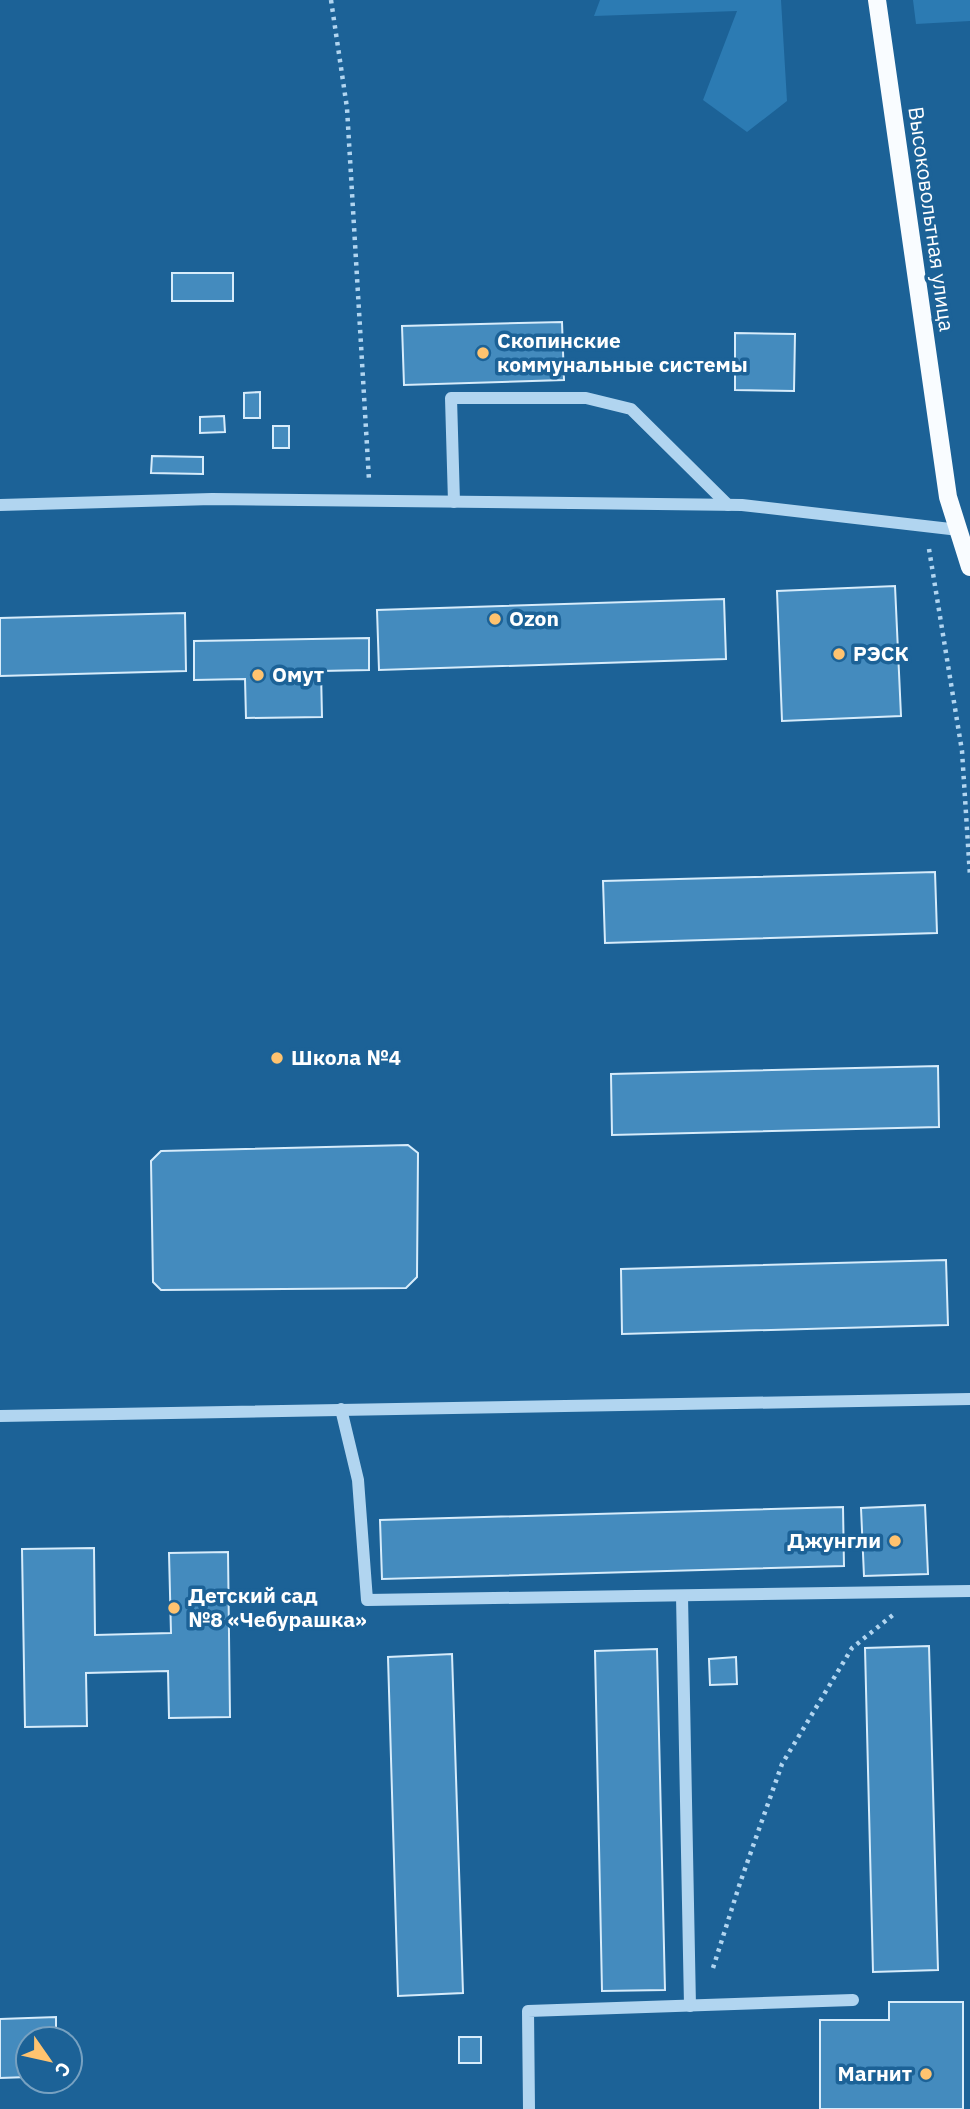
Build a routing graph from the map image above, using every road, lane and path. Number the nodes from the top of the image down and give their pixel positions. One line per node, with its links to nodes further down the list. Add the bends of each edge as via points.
1 (331, 0): 3 (path, via 347,108)
2 (877, 0): 7 (main road, Высоковольтная улица, via 948,497)
3 (370, 500): 4 (street); 5 (street)
4 (454, 502): 6 (street); 6 (street, via 451,398 586,398 631,409)
5 (0, 505)
6 (728, 505): 7 (street)
7 (959, 530): 8 (main road, Высоковольтная улица)
8 (969, 561)
9 (970, 1399): 10 (street)
10 (341, 1409): 11 (street); 14 (street, via 358,1480 367,1600)
11 (0, 1416)
12 (970, 1591): 13 (street)
13 (922, 1592): 14 (street); 16 (path, via 852,1648 782,1764)
14 (682, 1596): 16 (street)
15 (853, 2000): 16 (street)
16 (696, 2005): 17 (street, via 528,2011)
17 (529, 2109)

